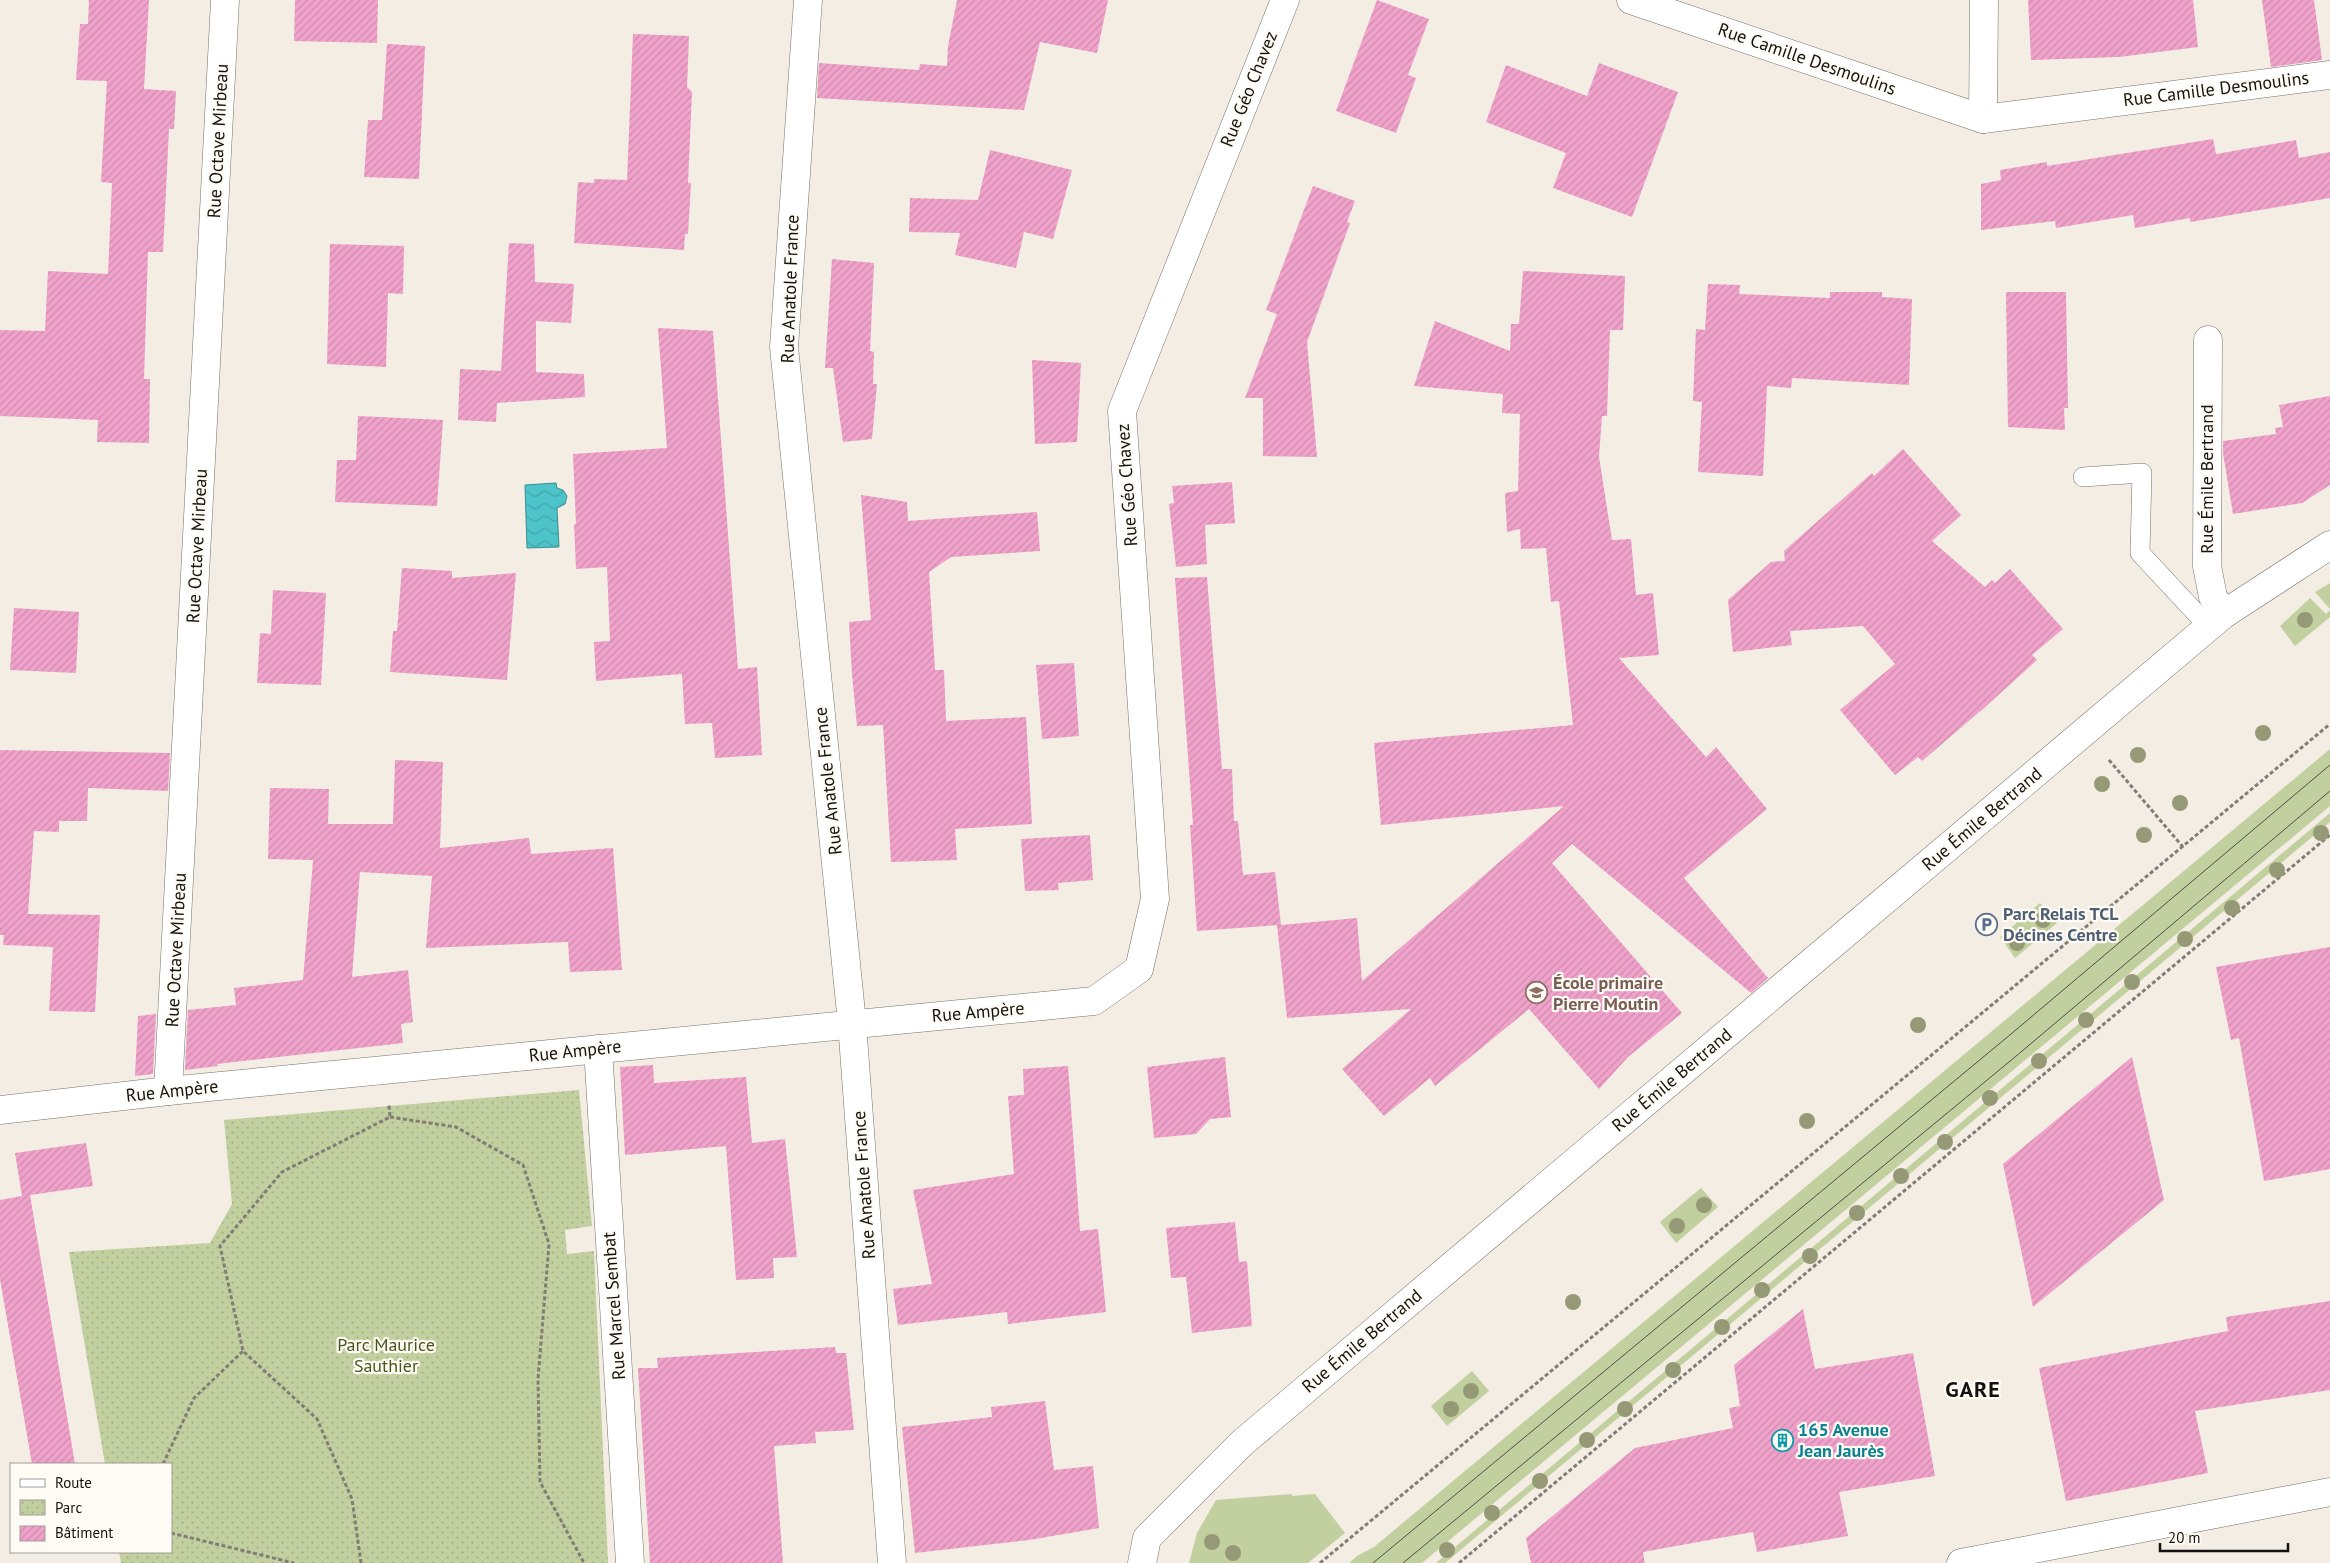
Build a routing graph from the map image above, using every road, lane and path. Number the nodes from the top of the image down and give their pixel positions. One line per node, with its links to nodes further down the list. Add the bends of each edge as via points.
1 (225, 0): 20 (street, Rue Octave Mirbeau)
2 (808, 0): 17 (street, Rue Anatole France, via 784,347)
3 (1285, 0): 16 (street, Rue Géo Chavez, via 1122,411 1155,898)
4 (1631, 0): 7 (street, Rue Camille Desmoulins)
5 (1984, 0): 7 (street)
6 (2330, 75): 7 (street, Rue Camille Desmoulins)
7 (1983, 119)
8 (2208, 340): 11 (street, Rue Émile Bertrand, via 2207,566)
9 (2083, 477): 11 (lane, via 2142,473 2140,553)
10 (2330, 545): 11 (street, Rue Émile Bertrand)
11 (2216, 621): 13 (street, Rue Émile Bertrand)
12 (2330, 724): 15 (path)
13 (2085, 732): 15 (path); 32 (street, Rue Émile Bertrand, via 1242,1443 1147,1538)
14 (2330, 836): 34 (path)
15 (2183, 847): 33 (path)
16 (1139, 969): 17 (street, Rue Ampère, via 1094,1001)
17 (852, 1023): 18 (street, Rue Ampère); 31 (street, Rue Anatole France)
18 (598, 1049): 19 (street, Rue Ampère); 30 (street, Rue Marcel Sembat)
19 (385, 1070): 20 (street, Rue Ampère); 22 (path)
20 (168, 1091): 21 (street, Rue Ampère)
21 (0, 1110)
22 (390, 1117): 23 (path, via 282,1172 220,1246); 29 (path, via 456,1127 523,1165 549,1244 538,1379 540,1482)
23 (243, 1350): 24 (path, via 194,1398); 28 (path, via 317,1418 352,1499)
24 (162, 1463)
25 (2330, 1492): 35 (street)
26 (172, 1533): 27 (path)
27 (294, 1563)
28 (361, 1563)
29 (584, 1563)
30 (630, 1563)
31 (892, 1563)
32 (1142, 1563)
33 (1320, 1563)
34 (1459, 1563)
35 (1961, 1563)

